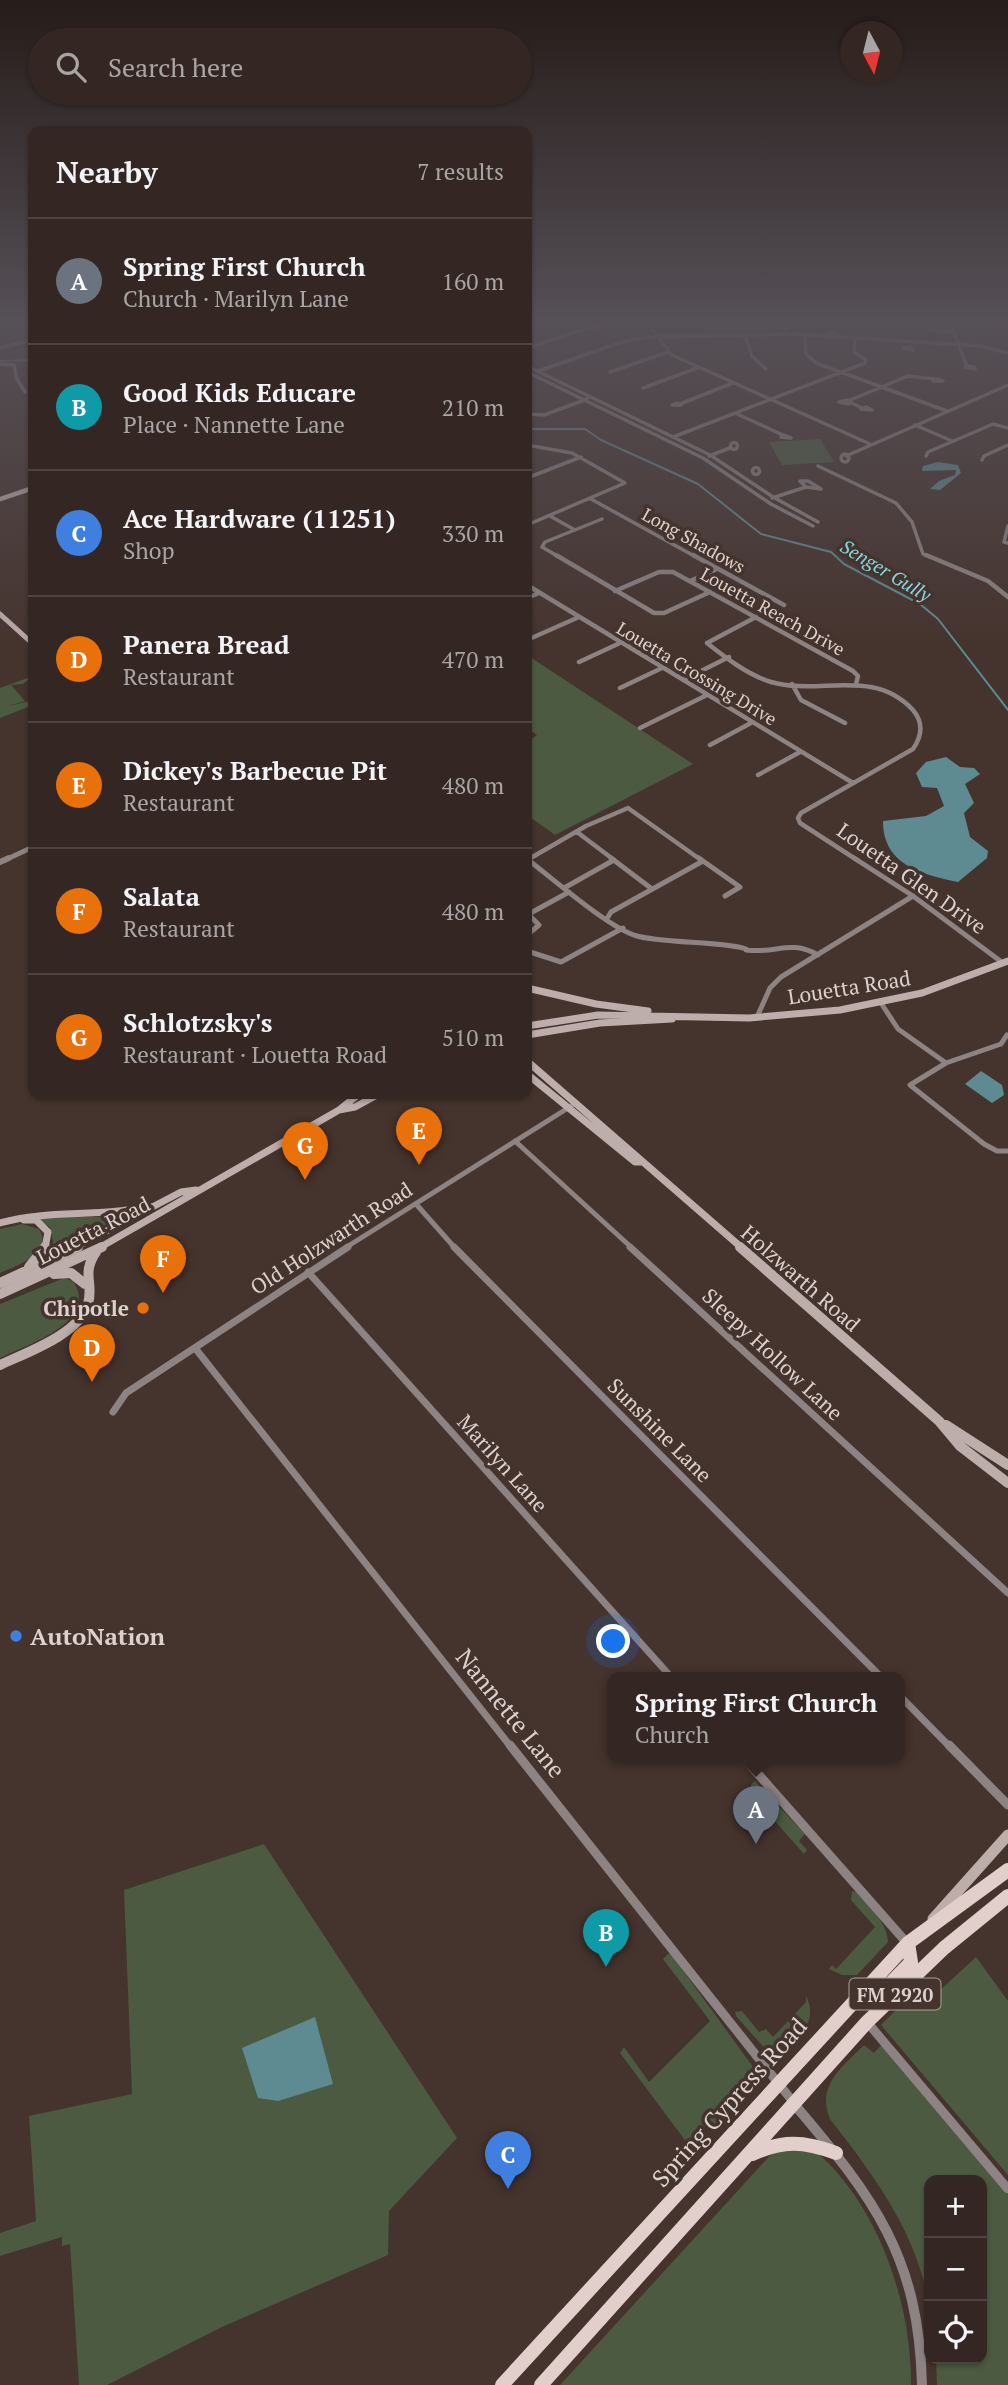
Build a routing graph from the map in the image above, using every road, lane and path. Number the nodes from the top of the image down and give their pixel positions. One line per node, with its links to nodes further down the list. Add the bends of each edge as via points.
1 (649, 431): 11 (street)
2 (662, 431): 10 (street)
3 (688, 431): 10 (street)
4 (774, 431): 9 (street)
5 (842, 431): 13 (street)
6 (900, 431): 13 (street)
7 (930, 431): 12 (street)
8 (975, 431): 12 (street)
9 (782, 435)
10 (674, 437): 11 (street); 17 (street)
11 (667, 440): 21 (street)
12 (952, 441): 19 (street)
13 (870, 444): 18 (street)
14 (1008, 445): 22 (street)
15 (532, 446): 20 (street)
16 (730, 448): 17 (street)
17 (710, 455): 21 (street); 25 (street)
18 (846, 456)
19 (926, 456)
20 (581, 457): 26 (street); 31 (street, via 625,483)
21 (703, 458): 27 (street)
22 (982, 460)
23 (818, 466): 51 (street, via 891,500 912,522 923,554 988,581)
24 (752, 472): 25 (street)
25 (741, 475): 27 (street); 30 (street)
26 (532, 476)
27 (732, 477): 32 (street)
28 (806, 487): 28 (street, via 800,481 821,489); 30 (street)
29 (28, 492): 33 (main road)
30 (773, 497): 32 (street); 35 (street)
31 (591, 499): 34 (street); 52 (street, Long Shadows)
32 (765, 500): 37 (street)
33 (0, 502)
34 (550, 516): 39 (street); 42 (street)
35 (808, 517): 37 (street); 38 (street)
36 (602, 519): 42 (street)
37 (801, 520): 40 (street)
38 (818, 522)
39 (532, 523)
40 (813, 526)
41 (1008, 526): 43 (street)
42 (575, 530): 47 (street, via 542,547)
43 (1006, 542)
44 (715, 570): 45 (street)
45 (690, 581): 47 (street, Louetta Reach Drive, via 667,570); 48 (street, Louetta Reach Drive)
46 (532, 588): 49 (street, Louetta Crossing Drive)
47 (615, 591): 48 (street, via 658,614)
48 (710, 592): 55 (street, Louetta Reach Drive)
49 (539, 593): 50 (street); 54 (street, Louetta Crossing Drive)
50 (532, 596)
51 (1008, 597)
52 (783, 605)
53 (0, 614): 57 (main road)
54 (579, 617): 56 (street); 58 (street, Louetta Crossing Drive)
55 (755, 617): 59 (street, via 707,642); 64 (street, Louetta Reach Drive, via 853,671 858,676)
56 (532, 638)
57 (28, 639)
58 (620, 643): 60 (street); 61 (street, Louetta Crossing Drive)
59 (729, 657): 62 (street); 63 (street, via 769,681)
60 (579, 662)
61 (663, 668): 62 (street, Louetta Crossing Drive); 65 (street)
62 (683, 680): 66 (street, Louetta Crossing Drive)
63 (792, 684): 64 (street); 68 (street, via 801,700)
64 (856, 684): 73 (street, via 902,701 916,714 921,729 913,749)
65 (620, 688)
66 (707, 695): 67 (street, Louetta Crossing Drive); 69 (street)
67 (751, 723): 70 (street); 71 (street, Louetta Crossing Drive)
68 (845, 723)
69 (640, 728)
70 (710, 745)
71 (800, 752): 72 (street); 73 (street, Louetta Crossing Drive)
72 (758, 775)
73 (853, 783): 84 (street, Louetta Glen Drive, via 798,818)
74 (577, 832): 76 (street); 77 (street); 78 (street, via 628,808)
75 (28, 849): 79 (street)
76 (532, 857)
77 (614, 860): 81 (street); 82 (street)
78 (703, 861): 81 (street); 83 (street, via 740,887)
79 (0, 862)
80 (532, 862): 82 (street)
81 (652, 889): 86 (street)
82 (567, 890): 85 (street); 86 (street)
83 (725, 896)
84 (913, 896): 91 (street); 92 (street, Louetta Glen Drive)
85 (532, 911)
86 (608, 917): 88 (street)
87 (532, 919): 89 (street, via 539,925)
88 (623, 928): 90 (street, via 561,962); 91 (street, via 641,938 763,952 800,944)
89 (532, 931)
90 (532, 953)
91 (818, 955): 97 (street, via 774,984)
92 (1006, 963): 94 (main road, Louetta Road)
93 (532, 989): 95 (main road)
94 (881, 1003): 97 (main road, Louetta Road); 103 (street, via 898,1029)
95 (653, 1014): 96 (main road, Louetta Road); 98 (main road, Louetta Road, via 598,1015)
96 (689, 1017): 97 (main road, Louetta Road); 99 (main road, Louetta Road)
97 (757, 1017)
98 (532, 1032)
99 (532, 1032)
100 (1007, 1035): 101 (street)
101 (1001, 1044): 102 (street); 103 (street)
102 (1008, 1049)
103 (946, 1063): 112 (street, via 910,1085 984,1144)
104 (532, 1065): 108 (main road, Holzwarth Road)
105 (532, 1078): 109 (main road, Holzwarth Road)
106 (353, 1099): 110 (main road, Louetta Road)
107 (370, 1099): 110 (main road, Louetta Road)
108 (576, 1102): 109 (street, Old Holzwarth Road); 113 (main road, Holzwarth Road)
109 (566, 1108): 111 (street, Old Holzwarth Road); 113 (main road, Holzwarth Road, via 635,1162)
110 (339, 1110): 114 (main road, Louetta Road)
111 (515, 1141): 116 (street, Old Holzwarth Road); 131 (street, Sleepy Hollow Lane)
112 (1008, 1151)
113 (641, 1162): 128 (main road, Holzwarth Road)
114 (196, 1190): 115 (main road, Louetta Road); 118 (main road, Louetta Road, via 188,1199)
115 (168, 1199): 117 (main road, via 117,1212 42,1213); 120 (main road, Louetta Road)
116 (416, 1204): 119 (street, Old Holzwarth Road); 133 (street, Sunshine Lane)
117 (0, 1223): 120 (main road, via 36,1220 48,1232 40,1258)
118 (100, 1248): 121 (main road, Louetta Road); 123 (main road, via 88,1266)
119 (308, 1272): 125 (street, Old Holzwarth Road); 132 (street, Marilyn Lane)
120 (20, 1274): 122 (main road, Louetta Road)
121 (42, 1276): 123 (main road, via 71,1273); 124 (main road, Louetta Road)
122 (0, 1283)
123 (85, 1284): 126 (main road, via 88,1307 76,1323)
124 (0, 1294)
125 (195, 1348): 127 (street, Old Holzwarth Road, via 126,1393); 144 (street, Nannette Lane)
126 (0, 1365)
127 (113, 1412)
128 (939, 1421): 129 (main road, Holzwarth Road); 130 (main road, Holzwarth Road, via 960,1446)
129 (1008, 1465)
130 (1008, 1483)
131 (1008, 1593)
132 (667, 1672)
133 (876, 1672)
134 (905, 1701): 136 (street)
135 (748, 1763): 141 (street)
136 (1008, 1805)
137 (1008, 1835): 140 (main road)
138 (1008, 1870): 140 (main road, Spring Cypress Road / FM 2920)
139 (1008, 1896): 142 (main road, FM 2920)
140 (921, 1933): 141 (main road, Spring Cypress Road / FM 2920)
141 (908, 1943): 142 (main road, via 911,1962 883,1991); 144 (main road, Spring Cypress Road / FM 2920)
142 (881, 2008): 143 (main road, FM 2920)
143 (867, 2022): 145 (main road, FM 2920); 148 (street)
144 (777, 2083): 145 (street, Nannette Lane); 149 (main road, Spring Cypress Road / FM 2920)
145 (793, 2103): 146 (street); 147 (main road, FM 2920)
146 (836, 2153): 147 (main road, via 803,2140 777,2141); 151 (street, via 885,2222 909,2278 923,2356)
147 (746, 2157): 150 (main road, FM 2920)
148 (1008, 2189)
149 (502, 2385)
150 (541, 2385)
151 (922, 2385)

